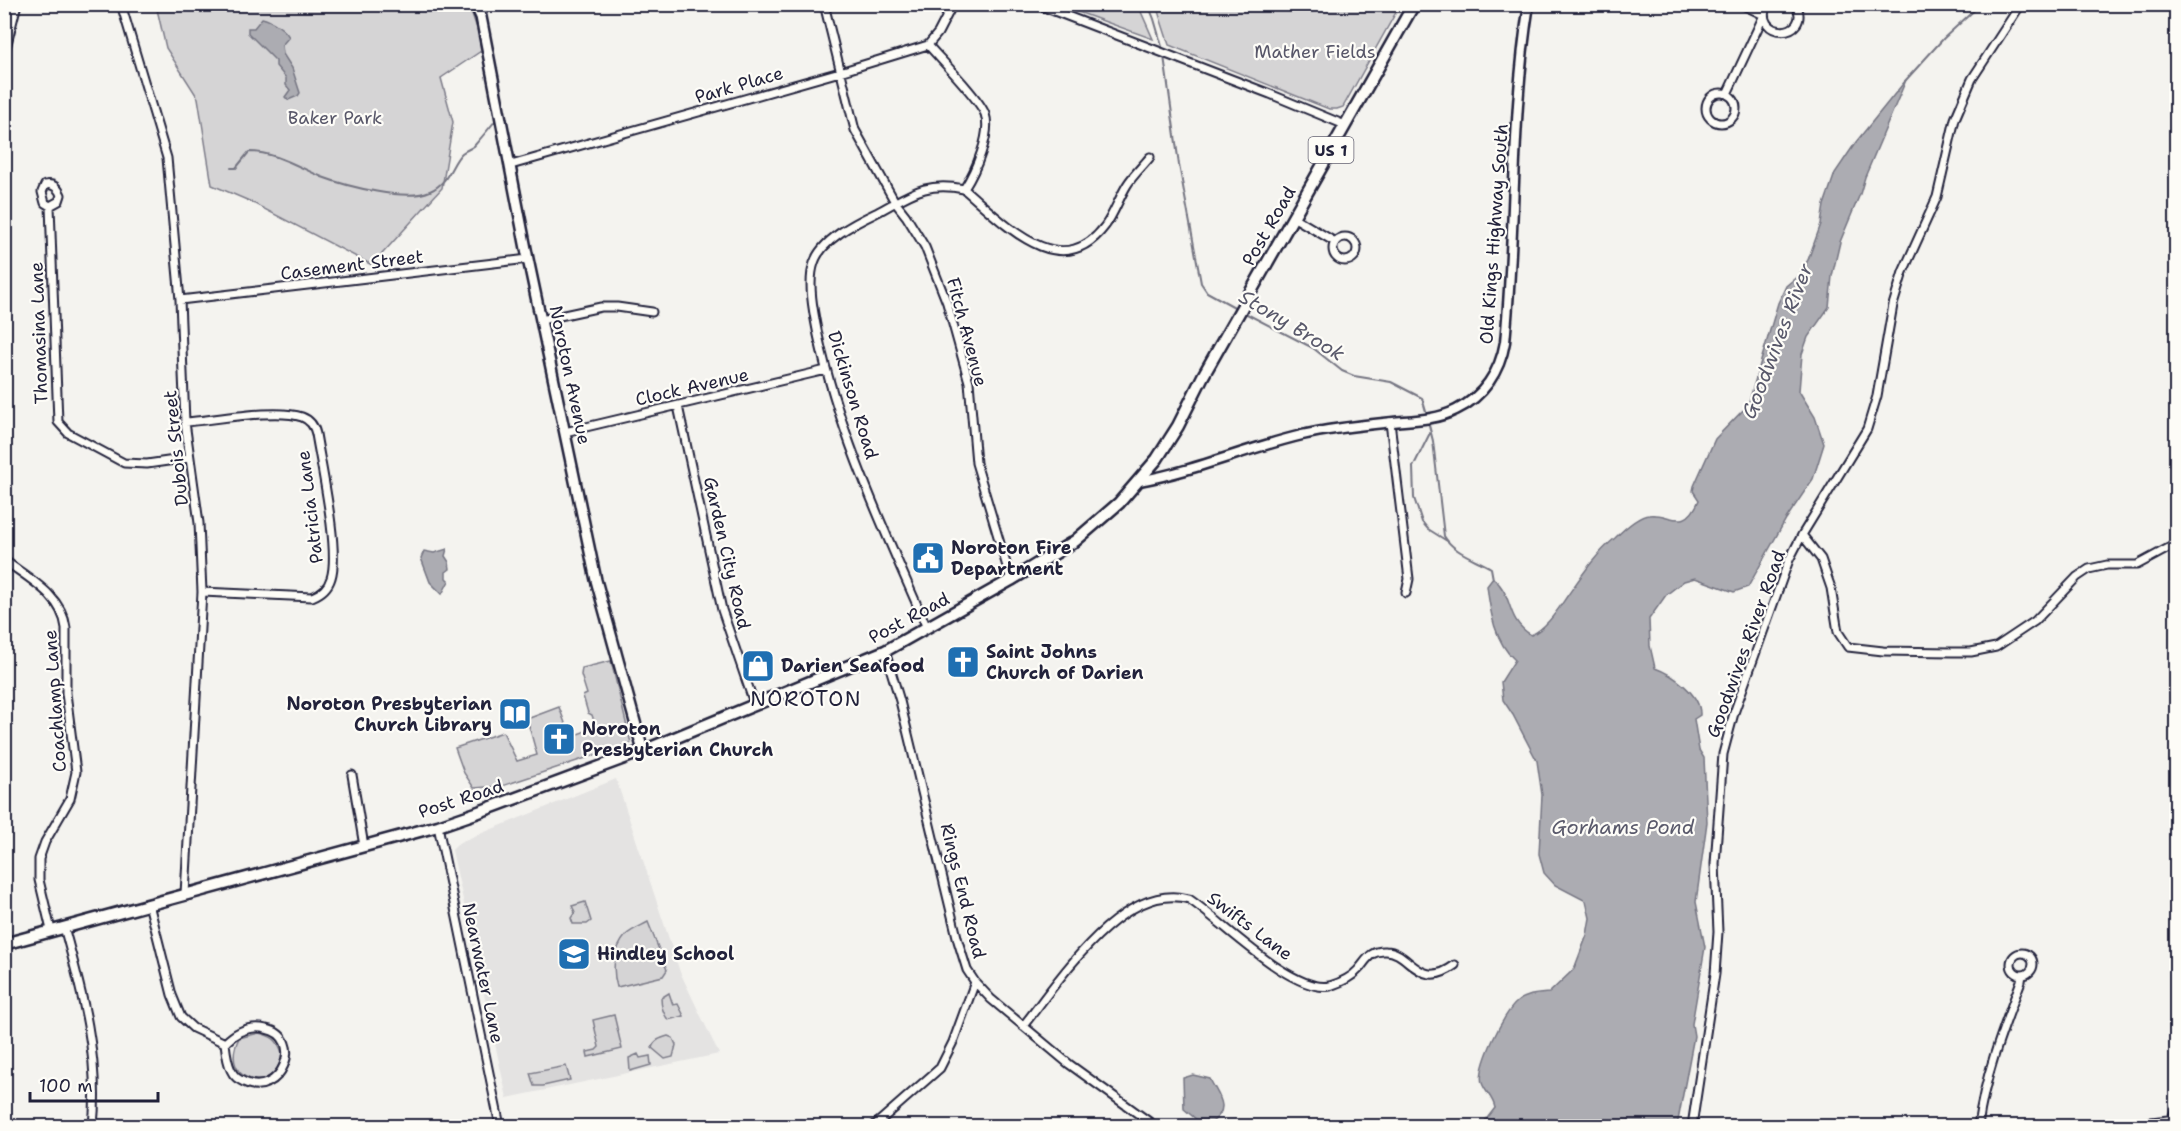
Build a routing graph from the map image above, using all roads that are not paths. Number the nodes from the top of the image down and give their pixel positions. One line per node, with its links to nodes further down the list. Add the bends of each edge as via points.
1 (17, 4): 15 (street)
2 (121, 4): 27 (street, Dubois Street, via 167,158)
3 (475, 4): 20 (main road, Noroton Avenue, via 481,17)
4 (824, 4): 16 (street, Fitch Avenue)
5 (953, 4): 14 (street)
6 (1036, 4): 18 (street)
7 (1414, 4): 18 (main road, Post Road / US 1)
8 (1529, 4): 33 (street, Old Kings Highway South, via 1518,111 1503,353 1483,389 1456,410 1431,418)
9 (1741, 4): 13 (street)
10 (1767, 4): 13 (street)
11 (1796, 4): 13 (street, via 1798,20 1789,30 1770,27)
12 (2021, 4): 37 (street, Goodwives River Road, via 1972,80 1955,118 1937,197 1903,272 1893,305 1877,396 1867,429)
13 (1764, 15): 17 (street)
14 (928, 45): 16 (street, Park Place); 21 (street, via 985,114 986,131 975,172)
15 (4, 56)
16 (840, 72): 20 (street, Park Place); 22 (street, Fitch Avenue, via 855,130)
17 (1727, 94): 17 (street, via 1715,94 1707,102 1707,114 1715,123 1727,123 1735,115 1735,103)
18 (1345, 125): 24 (main road, Post Road / US 1)
19 (1150, 157): 21 (street, via 1128,184 1107,224 1092,241 1074,250 1050,250 1019,236)
20 (511, 165): 26 (main road, Noroton Avenue)
21 (964, 189): 22 (street, Dickinson Road, via 926,187)
22 (895, 202): 30 (street, Dickinson Road, via 850,226 828,243 814,263 811,301); 40 (street, Fitch Avenue, via 925,248 947,303 969,382 976,464)
23 (50, 206): 35 (street, Thomasina Lane, via 58,422 68,433 124,464 147,465)
24 (1293, 217): 25 (street); 36 (main road, Post Road / US 1, via 1178,426)
25 (1335, 243)
26 (528, 259): 27 (street, Casement Street); 29 (main road, Noroton Avenue)
27 (180, 300): 32 (street, Dubois Street)
28 (652, 312): 29 (street, via 601,307)
29 (541, 320): 34 (main road, Noroton Avenue)
30 (826, 370): 31 (street, Clock Avenue); 43 (street, Dickinson Road, via 864,480)
31 (678, 406): 34 (street, Clock Avenue); 45 (street, Garden City Road, via 722,610)
32 (185, 423): 35 (street, Dubois Street); 41 (street, Patricia Lane, via 277,414 309,421 316,434 332,538 332,576 324,590 312,597)
33 (1390, 423): 36 (street, Old Kings Highway South, via 1302,435 1168,476); 42 (street, via 1410,579)
34 (565, 432): 46 (main road, Noroton Avenue, via 596,580)
35 (189, 458): 41 (street, Dubois Street, via 199,522)
36 (1139, 481): 40 (main road, Post Road / US 1, via 1075,541)
37 (1802, 535): 38 (street, via 1821,559 1831,588 1838,632 1848,647 1883,651 1971,652 1996,647 2035,621 2089,569 2137,565); 66 (street, Goodwives River Road, via 1782,578 1724,746 1715,864 1716,974)
38 (2176, 544)
39 (4, 560): 53 (street, Coachlamp Lane, via 58,603 66,628 66,693 76,772 70,799 39,859 41,893)
40 (1011, 580): 43 (main road, Post Road / US 1)
41 (202, 592): 50 (street, Dubois Street)
42 (1406, 593)
43 (927, 628): 44 (main road, Post Road / US 1)
44 (885, 651): 45 (main road, Post Road / US 1); 57 (street, Rings End Road, via 962,958)
45 (755, 706): 46 (main road, Post Road / US 1)
46 (643, 751): 48 (main road, Post Road / US 1)
47 (352, 776): 49 (street)
48 (438, 825): 49 (main road, Post Road / US 1); 63 (street, Nearwater Lane)
49 (364, 846): 50 (main road, Post Road / US 1)
50 (184, 894): 51 (main road, Post Road / US 1)
51 (149, 903): 52 (main road, Post Road / US 1); 59 (street, via 181,1017 193,1029)
52 (64, 927): 53 (main road, Post Road / US 1); 62 (street, via 92,1048)
53 (51, 930): 54 (main road, Post Road / US 1)
54 (4, 944)
55 (1455, 965): 58 (street, Swifts Lane, via 1439,974 1430,973 1417,970 1395,952 1378,951 1340,982 1323,987 1311,985 1272,963 1189,898 1164,896 1141,902 1115,918)
56 (2022, 975): 67 (street, via 1992,1058)
57 (975, 982): 58 (street, Rings End Road); 64 (street, via 940,1068)
58 (1023, 1026): 65 (street, Rings End Road)
59 (225, 1043): 59 (street, via 230,1070 249,1084 273,1081 286,1061 285,1042 273,1030 251,1028)
60 (2176, 1108): 61 (street)
61 (2174, 1122): 68 (street)
62 (93, 1126)
63 (500, 1126)
64 (874, 1126)
65 (1155, 1126)
66 (1692, 1126)
67 (1978, 1126)
68 (2125, 1126)

